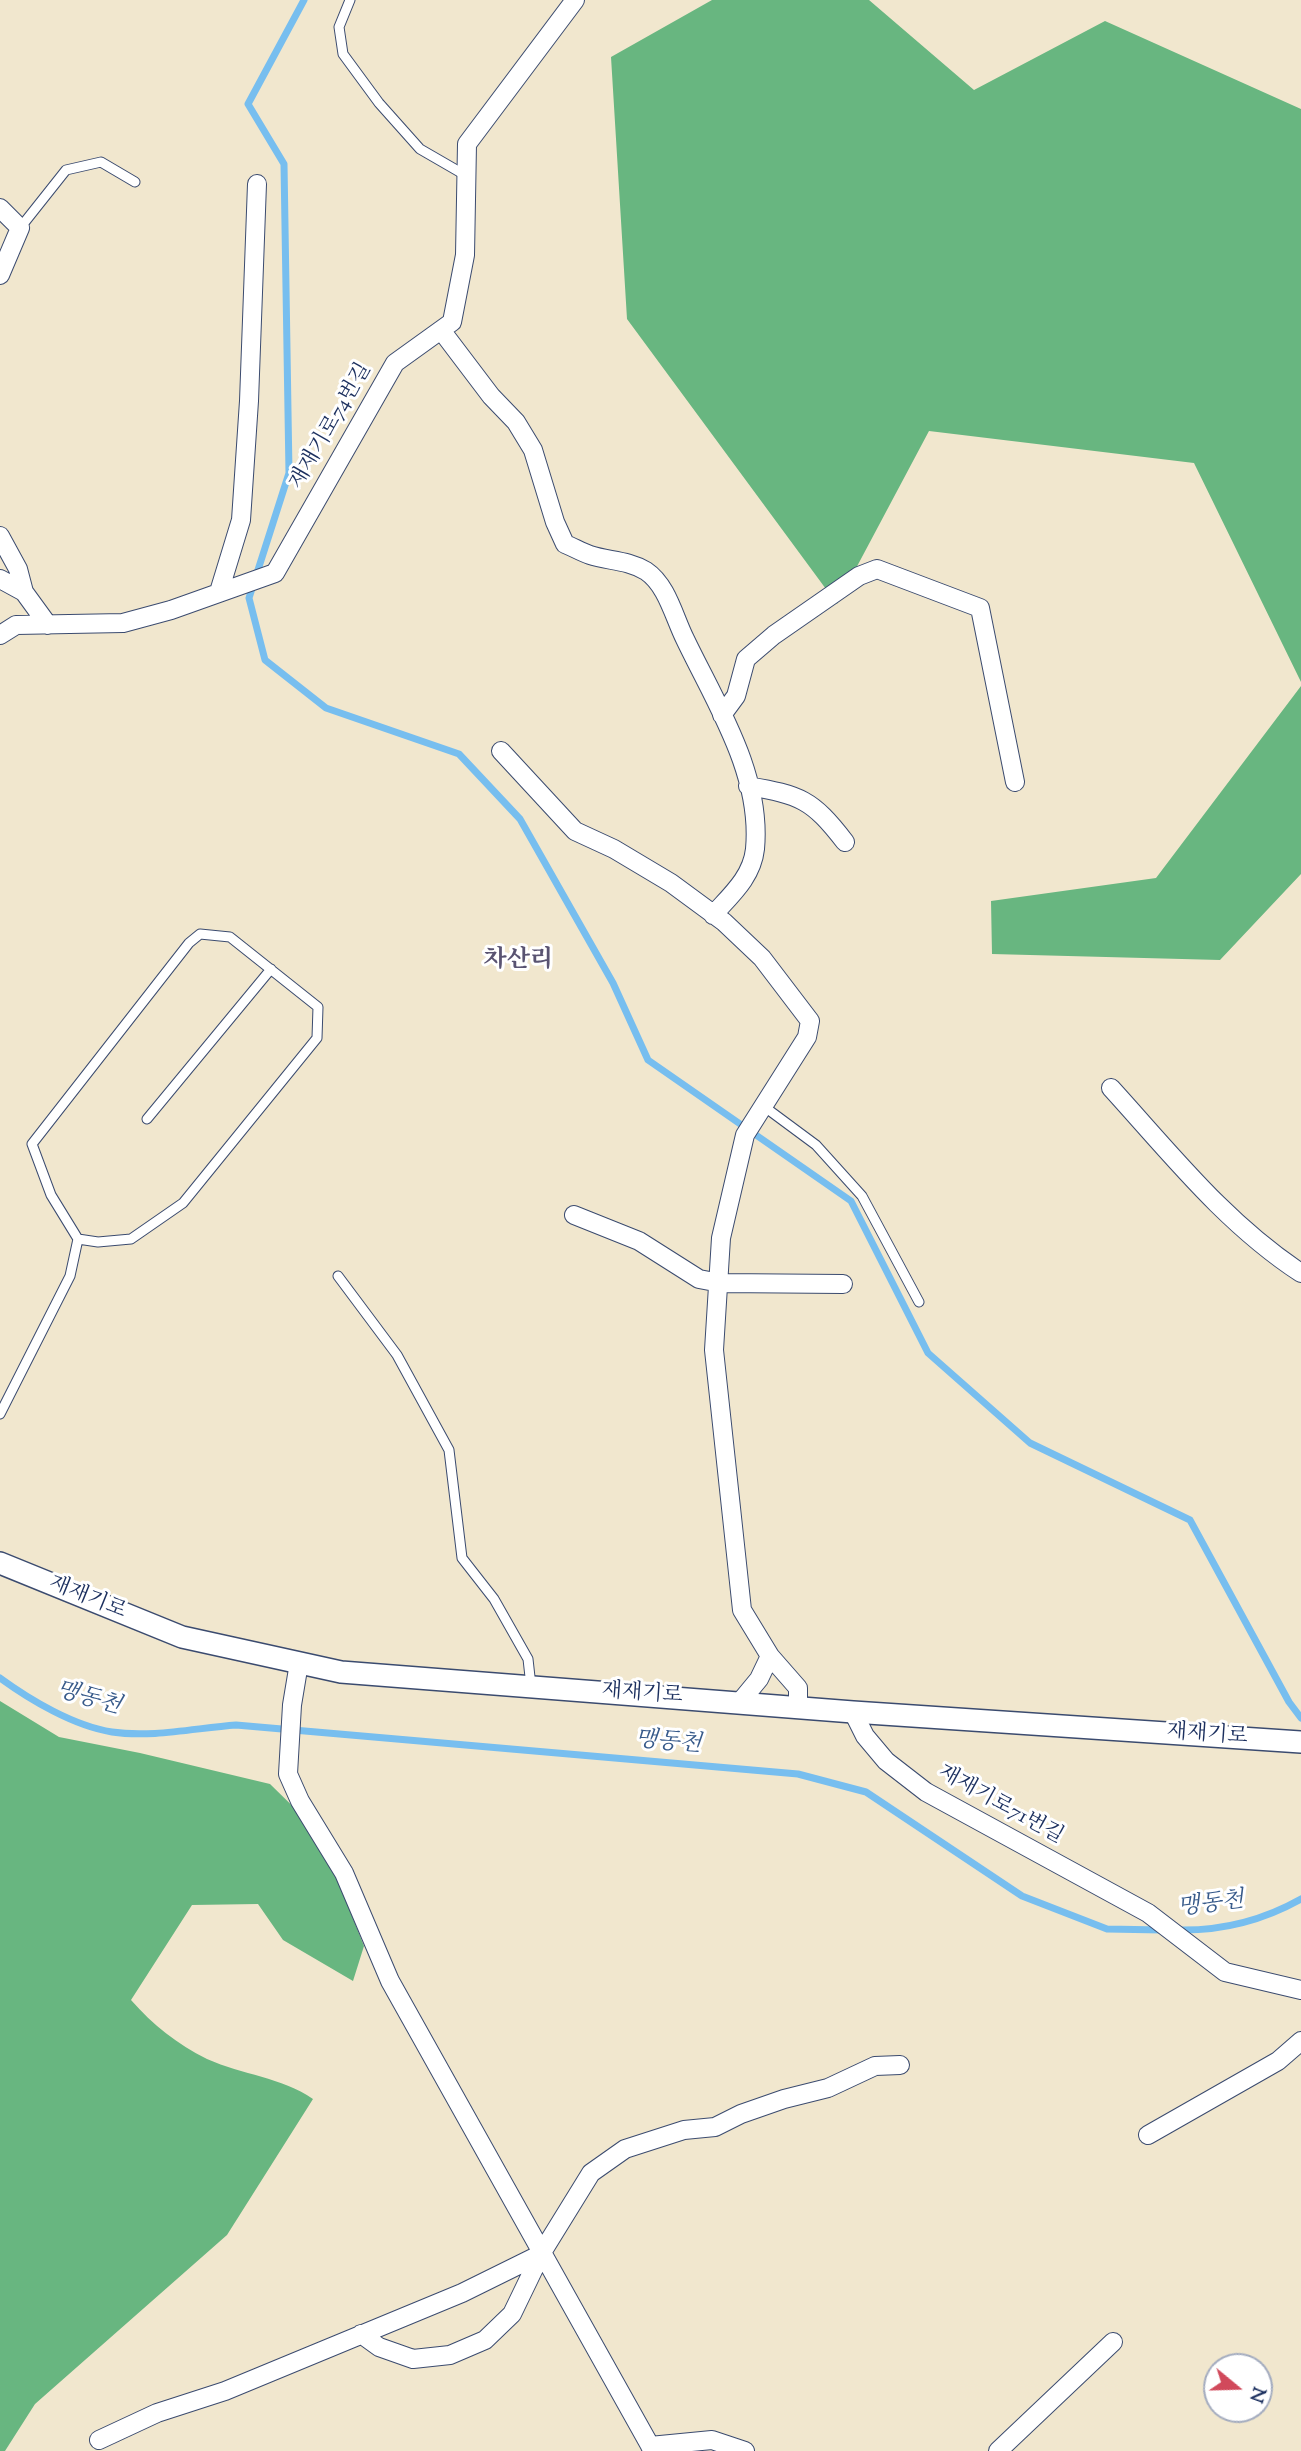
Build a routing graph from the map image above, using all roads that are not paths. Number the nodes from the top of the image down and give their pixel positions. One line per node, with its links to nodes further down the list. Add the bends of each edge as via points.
1 (350, 0): 3 (lane, via 339,27 343,54 420,149)
2 (575, 0): 3 (street, 재재기로74번길, via 467,144)
3 (467, 176): 9 (street, 재재기로74번길, via 465,254 452,322)
4 (135, 182): 7 (lane, via 101,162 66,170)
5 (257, 184): 13 (street, via 241,520)
6 (0, 208): 7 (street)
7 (20, 228): 8 (street)
8 (0, 275)
9 (441, 330): 13 (street, 재재기로74번길, via 395,363 275,573); 17 (street, via 516,422 533,450 565,544 646,571 661,585)
10 (0, 536): 12 (street, via 8,545)
11 (0, 579): 12 (street)
12 (24, 592): 15 (street)
13 (219, 593): 15 (street, 재재기로74번길, via 123,623)
14 (8, 622): 15 (street, 재재기로74번길); 16 (street)
15 (48, 625)
16 (0, 635)
17 (722, 715): 19 (street, via 736,696 746,659 859,576 877,569 980,608); 20 (street)
18 (501, 751): 22 (street, via 575,831 614,849)
19 (1014, 782)
20 (748, 786): 21 (street, via 793,794 823,812); 22 (street, via 755,850 749,874)
21 (845, 842)
22 (713, 915): 25 (street, via 762,958 810,1021 807,1037)
23 (271, 969): 26 (lane); 28 (lane, via 318,1007 317,1038 183,1203 131,1238); 28 (lane, via 230,937 200,934 32,1144 51,1195)
24 (1111, 1088): 29 (street, via 1192,1181 1268,1251)
25 (759, 1111): 31 (street, via 745,1135 721,1238); 33 (lane, via 816,1145 862,1196)
26 (147, 1119)
27 (574, 1215): 31 (street, via 639,1241 699,1279)
28 (78, 1239): 34 (lane, via 70,1276)
29 (1301, 1273)
30 (338, 1276): 38 (lane, via 397,1355 449,1450 462,1558 494,1599 528,1659)
31 (720, 1283): 32 (street); 36 (street, via 714,1350 735,1565 743,1610)
32 (843, 1284)
33 (919, 1303)
34 (0, 1414)
35 (0, 1563): 37 (street, 재재기로, via 181,1637)
36 (770, 1656): 39 (street); 40 (street, via 798,1688)
37 (299, 1663): 38 (street, 재재기로, via 341,1672); 47 (street, via 288,1774 344,1873 390,1982)
38 (531, 1686): 39 (street, 재재기로)
39 (740, 1702): 40 (street, 재재기로)
40 (798, 1707): 41 (street, 재재기로)
41 (853, 1712): 42 (street, 재재기로); 43 (street, 재재기로71번길, via 886,1761 926,1792 1148,1913 1225,1972)
42 (1301, 1742)
43 (1301, 1990)
44 (1301, 2041): 46 (street, via 1278,2061)
45 (900, 2065): 47 (street, via 875,2066 828,2088 773,2102 715,2127 684,2130 625,2149 591,2173)
46 (1148, 2136)
47 (541, 2254): 48 (street, via 462,2293); 48 (street, via 512,2314 485,2340 450,2355 413,2359 379,2347); 51 (street)
48 (361, 2334): 50 (street)
49 (1113, 2342): 53 (street)
50 (99, 2440)
51 (651, 2449): 52 (street, via 712,2440)
52 (745, 2451)
53 (998, 2451)

